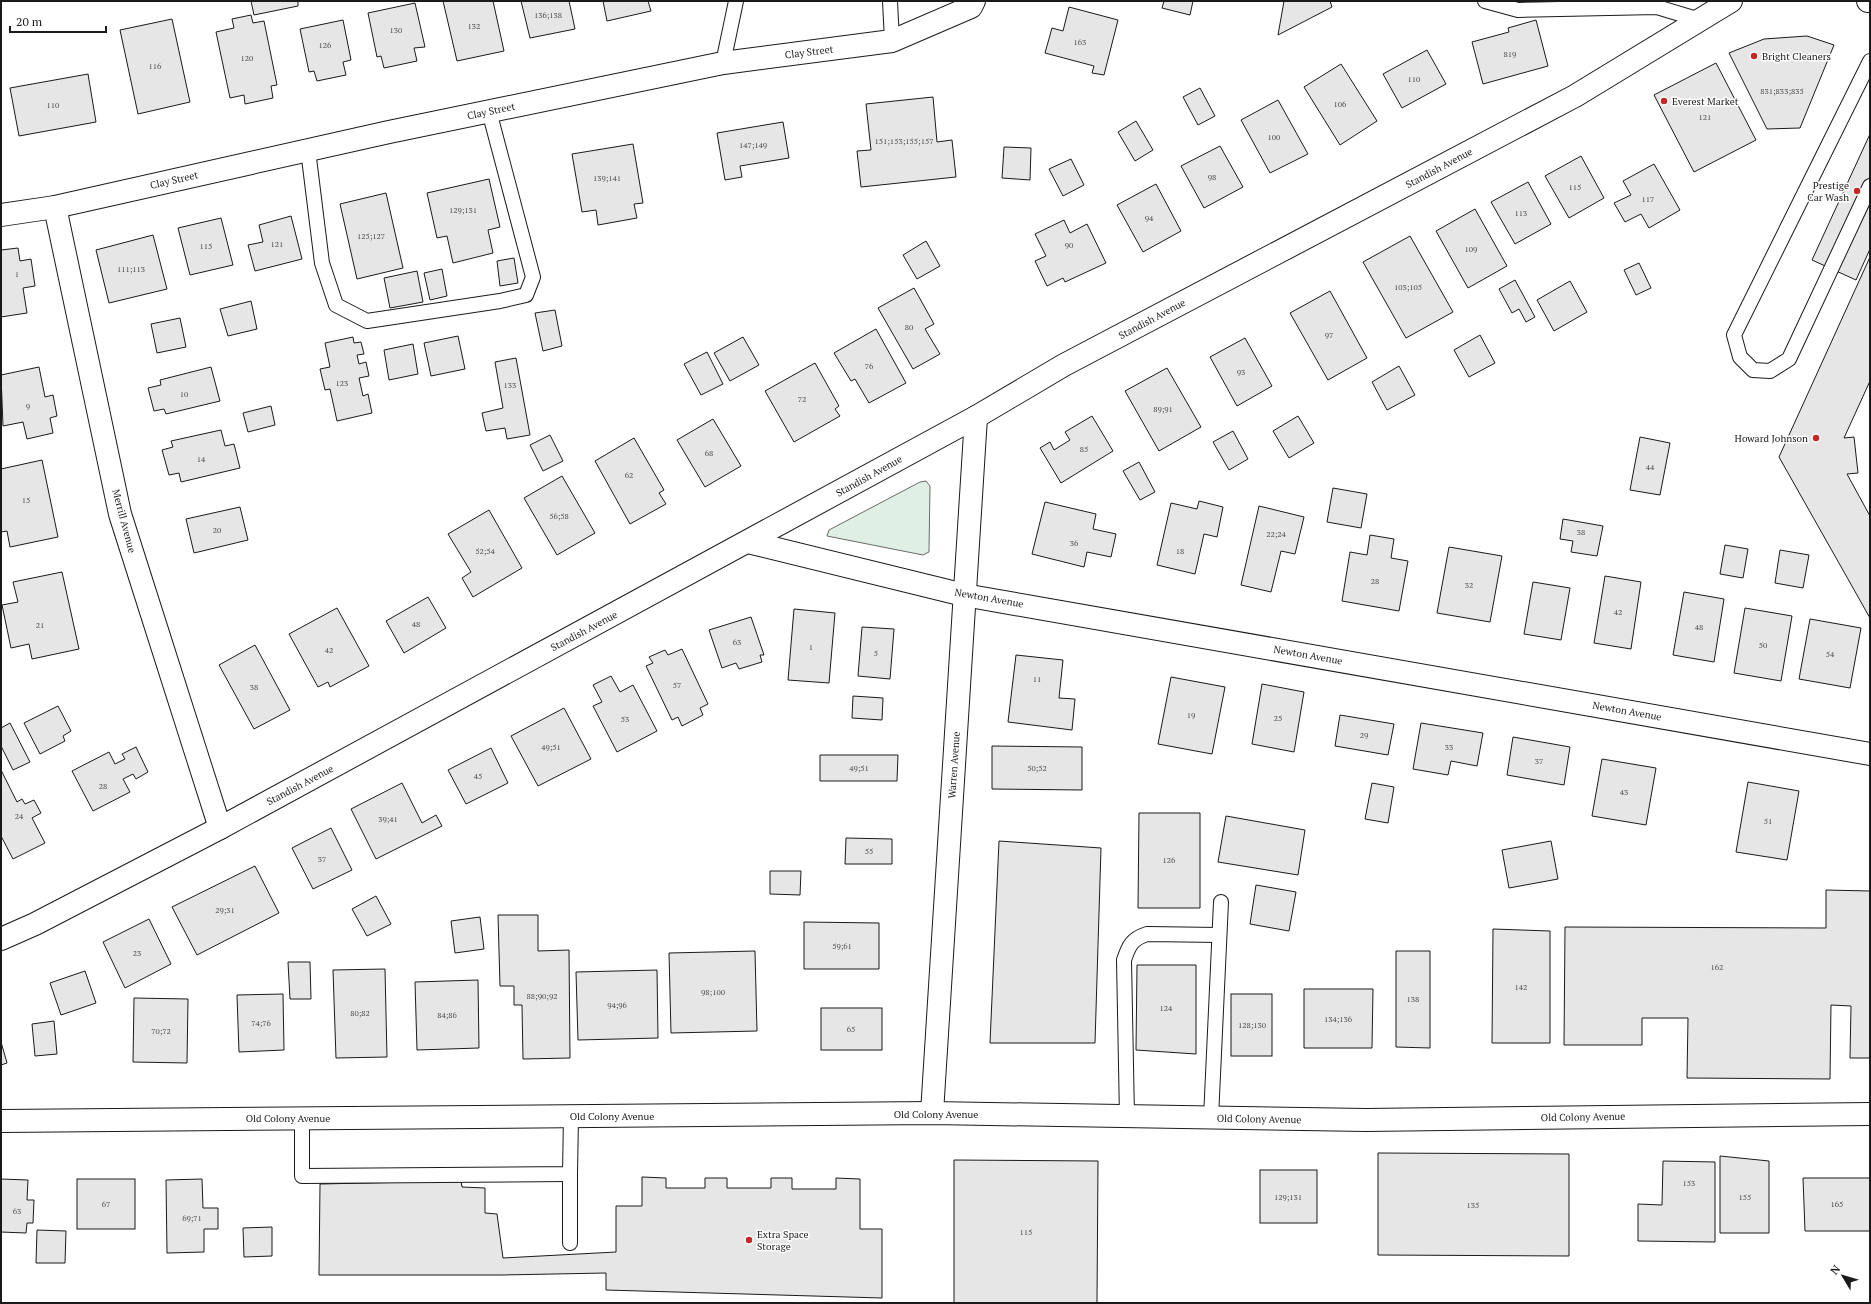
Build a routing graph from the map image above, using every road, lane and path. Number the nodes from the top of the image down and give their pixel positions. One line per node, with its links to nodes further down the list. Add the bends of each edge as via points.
1 (736, 1): 10 (lane)
2 (890, 1): 8 (lane)
3 (974, 1): 8 (street, Clay Street, via 971,7)
4 (1485, 1): 6 (lane, via 1518,10)
5 (1731, 1): 7 (street, Standish Avenue)
6 (1559, 5): 7 (lane, via 1657,7)
7 (1700, 20): 16 (street, Standish Avenue, via 1575,96 1071,361)
8 (892, 41): 10 (street, Clay Street)
9 (1870, 61): 13 (lane, via 1734,335 1740,357 1753,370 1770,371 1789,359)
10 (723, 63): 11 (street, Clay Street)
11 (489, 111): 12 (street, Clay Street); 12 (lane, via 533,277 526,295 500,301 367,321 336,305 322,263)
12 (308, 150): 14 (street, Clay Street)
13 (1870, 186)
14 (55, 206): 15 (street, Clay Street); 20 (street, Merrill Avenue, via 120,514)
15 (1, 215)
16 (976, 417): 17 (street, Standish Avenue); 18 (street, Warren Avenue)
17 (748, 542): 18 (street, Newton Avenue); 20 (street, Standish Avenue)
18 (964, 595): 19 (street, Newton Avenue); 24 (street, Warren Avenue)
19 (1870, 754)
20 (220, 828): 23 (street, Standish Avenue)
21 (1221, 902): 22 (lane)
22 (1219, 935): 27 (lane, via 1147,934 1136,938 1128,949 1124,960); 29 (lane)
23 (1, 940)
24 (932, 1113): 26 (street, Old Colony Avenue); 27 (street, Old Colony Avenue)
25 (1870, 1114): 29 (street, Old Colony Avenue, via 1366,1120)
26 (570, 1116): 28 (street, Old Colony Avenue); 31 (lane)
27 (1127, 1117): 29 (street, Old Colony Avenue)
28 (302, 1118): 30 (street, Old Colony Avenue); 31 (lane, via 302,1176)
29 (1211, 1118)
30 (1, 1121)
31 (570, 1174): 32 (lane)
32 (570, 1243)

